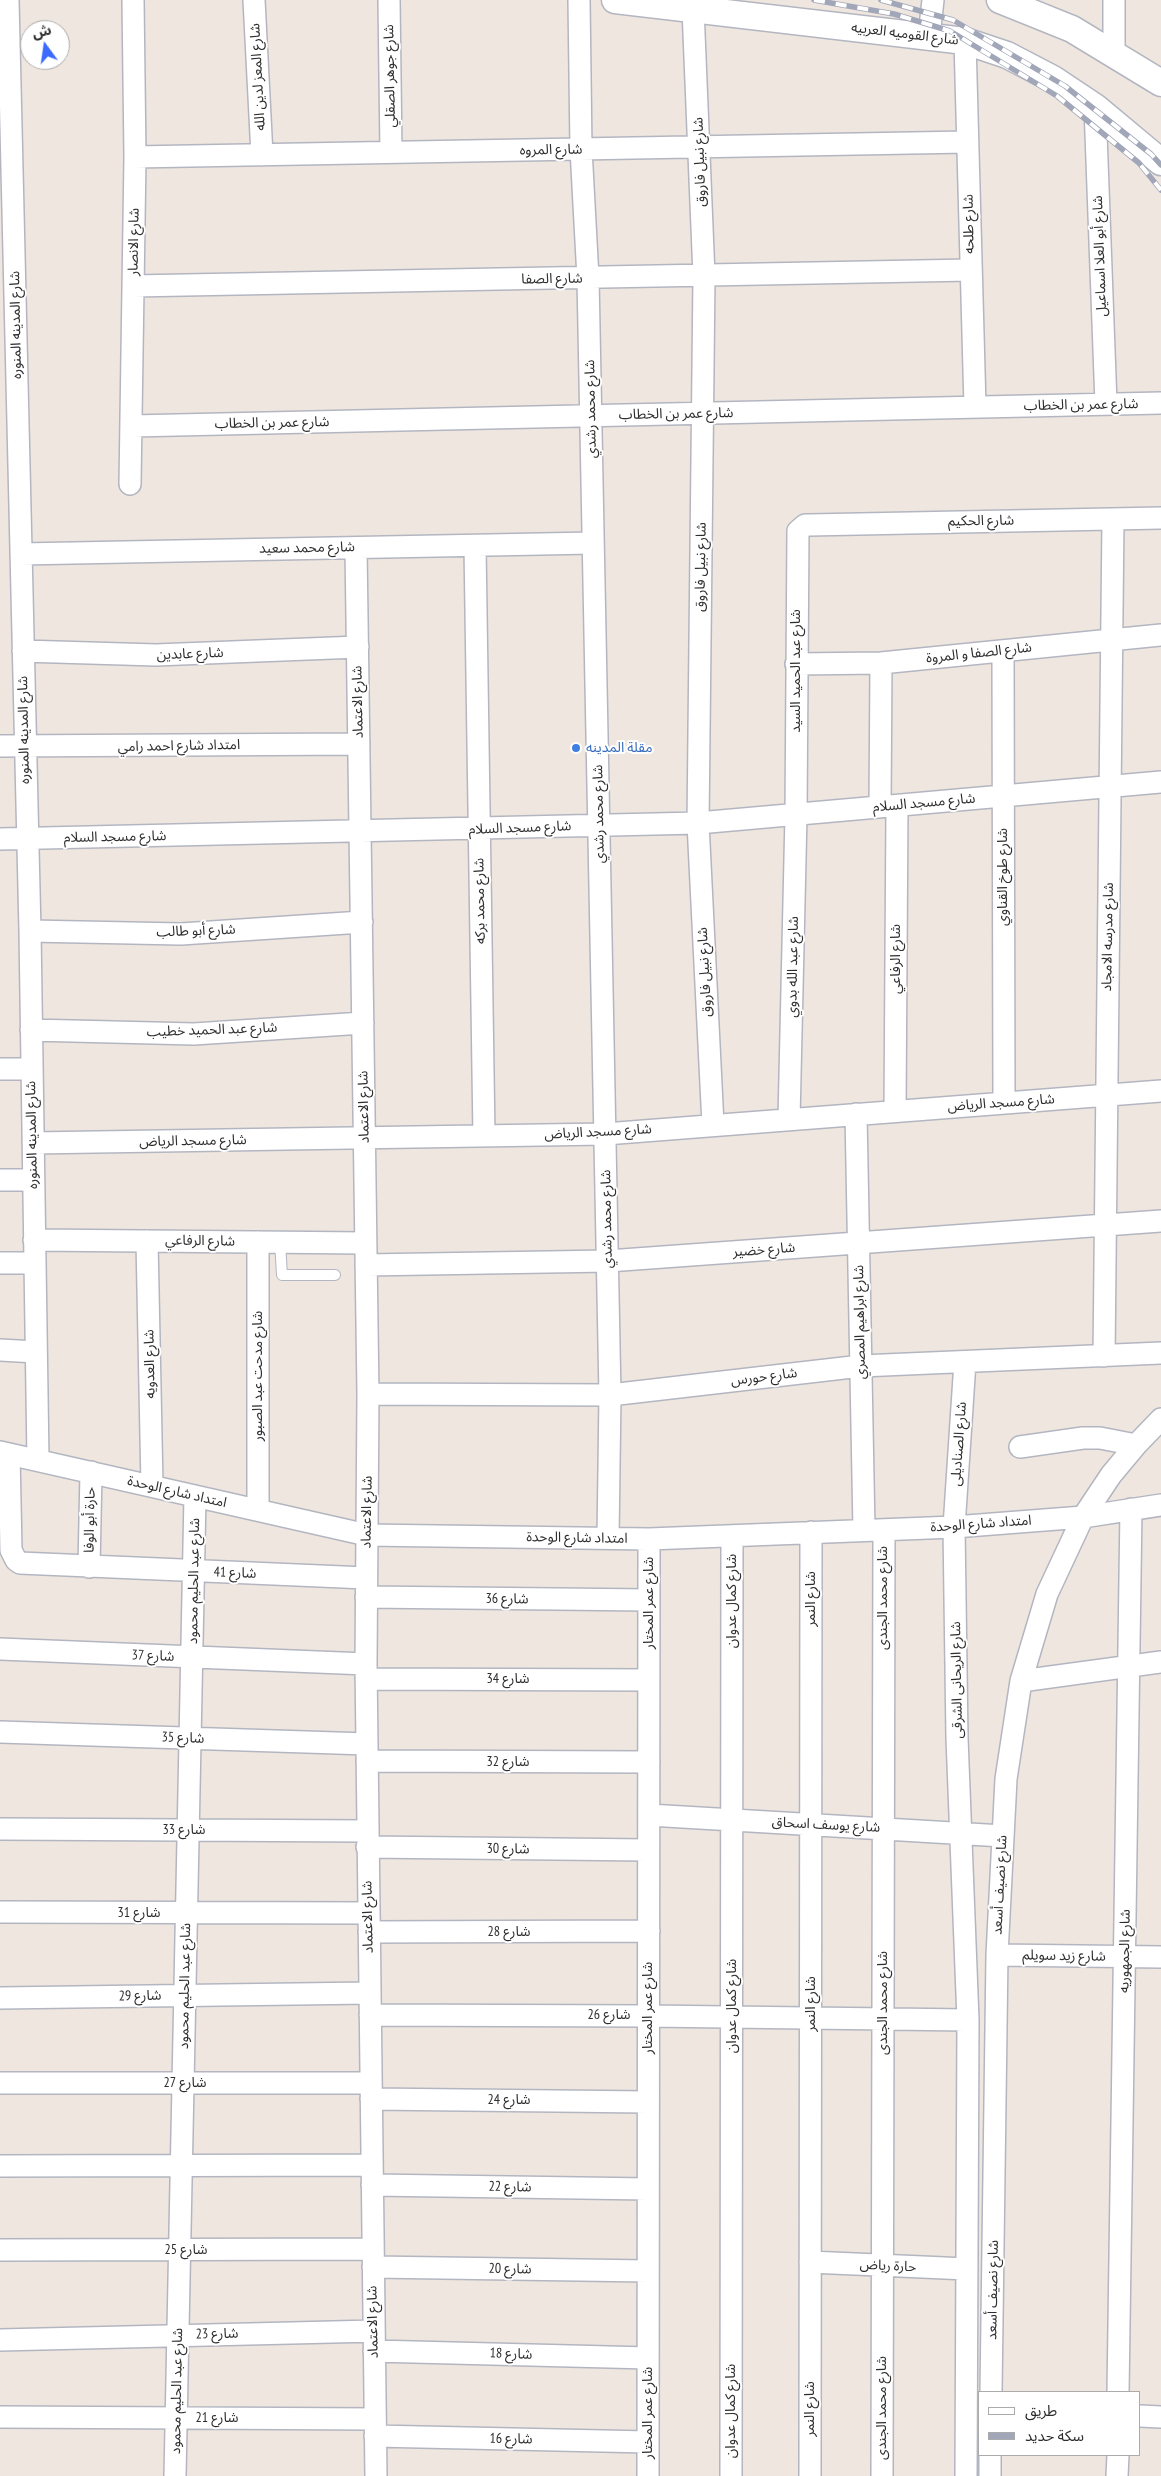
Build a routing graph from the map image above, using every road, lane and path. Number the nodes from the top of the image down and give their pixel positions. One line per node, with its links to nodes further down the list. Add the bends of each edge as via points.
1 (8, 0): 24 (street, شارع المدينه المنوره)
2 (133, 0): 22 (street, شارع الانصار)
3 (254, 0): 21 (street, شارع المعز لدين الله)
4 (389, 0): 20 (street, شارع جوهر الصقلي)
5 (579, 0): 19 (street, شارع محمد رشدي)
6 (615, 0): 11 (street, شارع القوميه العربيه)
7 (933, 0): 12 (street)
8 (1000, 0): 10 (street)
9 (1114, 0): 14 (street)
10 (1029, 5): 14 (street)
11 (693, 9): 12 (street, شارع القوميه العربيه); 18 (street, شارع نبيل فاروق)
12 (930, 36): 13 (street, شارع القوميه العربيه)
13 (965, 41): 16 (street, شارع القوميه العربيه, via 1007,55 1053,79); 17 (street, شارع طلحه)
14 (1114, 55): 15 (street)
15 (1161, 83)
16 (1094, 107): 23 (street, شارع القوميه العربيه); 31 (street, شارع أبو العلا اسماعيل)
17 (967, 142): 18 (street, شارع المروه); 25 (street, شارع طلحه)
18 (699, 147): 19 (street, شارع المروه); 26 (street, شارع نبيل فاروق)
19 (581, 149): 20 (street, شارع المروه); 27 (street, شارع محمد رشدي)
20 (391, 152): 21 (street, شارع المروه)
21 (262, 155): 22 (street, شارع المروه)
22 (135, 157): 28 (street, شارع الانصار)
23 (1161, 162)
24 (7, 228): 29 (street, شارع المدينه المنوره)
25 (970, 270): 26 (street, شارع الصفا); 32 (street, شارع طلحه)
26 (704, 276): 27 (street, شارع الصفا); 33 (street, شارع نبيل فاروق)
27 (588, 278): 28 (street, شارع الصفا); 34 (street, شارع محمد رشدي)
28 (133, 286): 35 (street, شارع الانصار)
29 (9, 368): 43 (street, شارع المدينه المنوره)
30 (1161, 403): 31 (street, شارع عمر بن الخطاب)
31 (1106, 404): 32 (street, شارع عمر بن الخطاب)
32 (975, 407): 33 (street, شارع عمر بن الخطاب)
33 (703, 413): 34 (street, شارع عمر بن الخطاب); 59 (street, شارع نبيل فاروق)
34 (591, 415): 35 (street, شارع عمر بن الخطاب); 40 (street, شارع محمد رشدي)
35 (132, 426): 36 (street, شارع الانصار)
36 (130, 484)
37 (1161, 518): 38 (street, شارع الحكيم)
38 (1113, 519): 39 (street, شارع الحكيم, via 809,525); 45 (street, شارع مدرسه الامجاد)
39 (801, 528): 50 (street, شارع عبد الحميد السيد, via 797,536)
40 (593, 543): 41 (street, شارع محمد سعيد); 60 (street, شارع محمد رشدي)
41 (474, 546): 42 (street, شارع محمد سعيد); 61 (street, شارع محمد بركه)
42 (356, 548): 43 (street, شارع محمد سعيد); 46 (street, شارع الاعتماد)
43 (21, 554): 48 (street, شارع المدينه المنوره)
44 (1161, 636): 45 (street, شارع الصفا و المروة)
45 (1112, 640): 47 (street, شارع الصفا و المروة); 55 (street, شارع مدرسه الامجاد)
46 (358, 647): 48 (street, شارع عابدين, via 156,655); 51 (street, شارع الاعتماد)
47 (1003, 651): 49 (street, شارع الصفا و المروة); 56 (street, شارع طوخ القناوي)
48 (23, 652): 53 (street, شارع المدينه المنوره)
49 (881, 663): 50 (street, شارع الصفا و المروة); 57 (street, شارع الرفاعي)
50 (796, 664): 58 (street, شارع عبد الحميد السيد)
51 (359, 744): 53 (street, امتداد شارع احمد رامي); 62 (street, شارع الاعتماد)
52 (0, 746): 53 (street, امتداد شارع احمد رامي)
53 (25, 747): 64 (street, شارع المدينه المنوره)
54 (1161, 782): 55 (street, شارع مسجد السلام)
55 (1110, 787): 56 (street, شارع مسجد السلام); 72 (street, شارع مدرسه الامجاد)
56 (1003, 796): 57 (street, شارع مسجد السلام); 73 (street, شارع طوخ القناوي)
57 (889, 806): 58 (street, شارع مسجد السلام); 74 (street, شارع الرفاعي)
58 (796, 815): 59 (street, شارع مسجد السلام); 76 (street, شارع عبد الله بدوي)
59 (698, 823): 60 (street, شارع مسجد السلام); 77 (street, شارع نبيل فاروق)
60 (599, 826): 61 (street, شارع مسجد السلام); 78 (street, شارع محمد رشدي)
61 (479, 829): 62 (street, شارع مسجد السلام); 79 (street, شارع محمد بركه)
62 (360, 832): 64 (street, شارع مسجد السلام); 65 (street, شارع الاعتماد)
63 (0, 839): 64 (street, شارع مسجد السلام)
64 (27, 840): 66 (street, شارع المدينه المنوره)
65 (362, 922): 66 (street, شارع أبو طالب, via 181,934); 67 (street, شارع الاعتماد)
66 (30, 931): 68 (street, شارع المدينه المنوره)
67 (363, 1023): 68 (street, شارع عبد الحميد خطيب, via 194,1034); 80 (street, شارع الاعتماد)
68 (31, 1030): 70 (street, شارع المدينه المنوره)
69 (0, 1069): 70 (street)
70 (31, 1069): 81 (street, شارع المدينه المنوره)
71 (1161, 1091): 72 (street, شارع مسجد الرياض)
72 (1107, 1095): 73 (street, شارع مسجد الرياض); 85 (street, شارع مدرسه الامجاد)
73 (1004, 1103): 74 (street, شارع مسجد الرياض)
74 (895, 1111): 75 (street, شارع مسجد الرياض)
75 (856, 1114): 76 (street, شارع مسجد الرياض); 91 (street, شارع ابراهيم المصري)
76 (789, 1119): 77 (street, شارع مسجد الرياض)
77 (712, 1125): 78 (street, شارع مسجد الرياض)
78 (605, 1134): 79 (street, شارع مسجد الرياض); 92 (street, شارع محمد رشدي)
79 (484, 1136): 80 (street, شارع مسجد الرياض)
80 (364, 1138): 81 (street, شارع مسجد الرياض); 90 (street, شارع الاعتماد)
81 (33, 1143): 83 (street, شارع المدينه المنوره)
82 (0, 1180): 83 (street)
83 (33, 1180): 86 (street, شارع المدينه المنوره)
84 (1161, 1221): 85 (street, شارع خضير)
85 (1105, 1225): 91 (street, شارع خضير); 100 (street, شارع مدرسه الامجاد)
86 (34, 1240): 87 (street, شارع الرفاعي); 94 (street, شارع المدينه المنوره)
87 (147, 1241): 88 (street, شارع الرفاعي); 111 (street, شارع العدويه)
88 (258, 1242): 89 (street, شارع الرفاعي); 115 (street, شارع مدحت عبد الصبور)
89 (280, 1242): 90 (street, شارع الرفاعي); 96 (lane, via 282,1275)
90 (365, 1243): 95 (street, شارع الاعتماد)
91 (858, 1243): 92 (street, شارع خضير); 102 (street, شارع ابراهيم المصري)
92 (608, 1262): 95 (street, شارع خضير); 104 (street, شارع محمد رشدي)
93 (0, 1263): 94 (street)
94 (35, 1264): 98 (street, شارع المدينه المنوره)
95 (366, 1265): 103 (street, شارع الاعتماد)
96 (335, 1275)
97 (0, 1350): 98 (street)
98 (36, 1352): 109 (street, شارع المدينه المنوره)
99 (1161, 1352): 100 (street, شارع حورس)
100 (1104, 1356): 101 (street, شارع حورس)
101 (965, 1362): 102 (street, شارع حورس); 117 (street, شارع الصناديلى)
102 (861, 1366): 104 (street, شارع حورس); 118 (street, شارع ابراهيم المصري)
103 (368, 1394): 104 (street, شارع حورس); 120 (street, شارع الاعتماد)
104 (610, 1395): 122 (street, شارع محمد رشدي)
105 (1161, 1419): 106 (street, شارع نصيف أسعد)
106 (1136, 1445): 107 (street, via 1091,1438); 116 (street, شارع نصيف أسعد)
107 (1020, 1447)
108 (4, 1453): 109 (street, امتداد شارع الوحدة); 124 (street, شارع 41, via 11,1550 16,1560 26,1564)
109 (38, 1460): 110 (street, امتداد شارع الوحدة)
110 (91, 1472): 111 (street, امتداد شارع الوحدة); 124 (street, حارة أبو الوفا)
111 (152, 1486): 112 (street, امتداد شارع الوحدة)
112 (195, 1496): 115 (street, امتداد شارع الوحدة); 125 (street, شارع عبد الحليم محمود)
113 (1161, 1504): 114 (street, امتداد شارع الوحدة)
114 (1131, 1509): 116 (street, امتداد شارع الوحدة); 131 (street, شارع الجمهوريه)
115 (258, 1510): 120 (street, امتداد شارع الوحدة)
116 (1083, 1517): 117 (street, امتداد شارع الوحدة); 134 (street, شارع نصيف أسعد, via 1047,1594)
117 (954, 1526): 118 (street, امتداد شارع الوحدة); 145 (street, شارع الريحانى الشرقى)
118 (874, 1530): 119 (street, امتداد شارع الوحدة); 142 (street, شارع محمد الجندى)
119 (812, 1532): 121 (street, امتداد شارع الوحدة); 141 (street, شارع النمر)
120 (367, 1534): 122 (street, امتداد شارع الوحدة); 126 (street, شارع الاعتماد)
121 (732, 1536): 123 (street, امتداد شارع الوحدة); 140 (street, شارع كمال عدوان)
122 (608, 1538): 123 (street, امتداد شارع الوحدة)
123 (649, 1539): 127 (street, شارع عمر المختار)
124 (89, 1567): 125 (street, شارع 41)
125 (194, 1571): 126 (street, شارع 41); 129 (street, شارع عبد الحليم محمود)
126 (366, 1588): 127 (street, شارع 36); 132 (street, شارع الاعتماد)
127 (649, 1600): 133 (street, شارع عمر المختار)
128 (0, 1649): 129 (street, شارع 37)
129 (192, 1658): 132 (street, شارع 37); 136 (street, شارع عبد الحليم محمود)
130 (1161, 1662): 131 (street)
131 (1129, 1667): 134 (street); 154 (street, شارع الجمهوريه)
132 (366, 1671): 133 (street, شارع 34); 137 (street, شارع الاعتماد)
133 (649, 1680): 138 (street, شارع عمر المختار)
134 (1021, 1681): 146 (street, شارع نصيف أسعد, via 1006,1779)
135 (0, 1732): 136 (street, شارع 35)
136 (190, 1739): 137 (street, شارع 35); 144 (street, شارع عبد الحليم محمود)
137 (367, 1753): 138 (street, شارع 32); 147 (street, شارع الاعتماد)
138 (649, 1762): 139 (street, شارع عمر المختار)
139 (649, 1815): 140 (street, شارع يوسف اسحاق); 148 (street, شارع عمر المختار)
140 (732, 1820): 141 (street, شارع يوسف اسحاق); 161 (street, شارع كمال عدوان)
141 (811, 1824): 142 (street, شارع يوسف اسحاق); 162 (street, شارع النمر)
142 (883, 1828): 145 (street, شارع يوسف اسحاق); 163 (street, شارع محمد الجندى)
143 (0, 1829): 144 (street, شارع 33)
144 (188, 1830): 147 (street, شارع 33); 150 (street, شارع عبد الحليم محمود)
145 (962, 1833): 146 (street, شارع يوسف اسحاق); 164 (street, شارع نصيف أسعد)
146 (1003, 1836): 153 (street, شارع نصيف أسعد)
147 (367, 1839): 148 (street, شارع 30); 151 (street, شارع الاعتماد)
148 (648, 1850): 152 (street, شارع عمر المختار)
149 (0, 1912): 150 (street, شارع 31)
150 (187, 1913): 151 (street, شارع 31); 157 (street, شارع عبد الحليم محمود)
151 (368, 1923): 152 (street, شارع 28); 156 (street, شارع الاعتماد)
152 (649, 1931): 160 (street, شارع عمر المختار)
153 (997, 1955): 154 (street, شارع زيد سويلم); 184 (street, شارع نصيف أسعد)
154 (1125, 1956): 155 (street, شارع زيد سويلم); 185 (street, شارع الجمهوريه)
155 (1161, 1957)
156 (369, 1993): 157 (street, شارع 29); 159 (street, شارع الاعتماد)
157 (185, 1995): 158 (street, شارع 29); 166 (street, شارع عبد الحليم محمود)
158 (0, 1998)
159 (370, 2015): 160 (street, شارع 26); 167 (street, شارع الاعتماد)
160 (648, 2016): 161 (street, شارع 26); 168 (street, شارع عمر المختار)
161 (732, 2017): 162 (street, شارع 26); 197 (street, شارع كمال عدوان)
162 (811, 2018): 163 (street, شارع 26); 176 (street, شارع النمر)
163 (883, 2019): 164 (street, شارع 26); 177 (street, شارع محمد الجندى)
164 (968, 2020): 178 (street, شارع نصيف أسعد)
165 (0, 2083): 166 (street, شارع 27)
166 (183, 2083): 167 (street, شارع 27); 170 (street, شارع عبد الحليم محمود)
167 (371, 2091): 168 (street, شارع 24); 171 (street, شارع الاعتماد)
168 (648, 2102): 172 (street, شارع عمر المختار)
169 (0, 2166): 170 (street, شارع 22)
170 (182, 2166): 171 (street, شارع 22); 174 (street, شارع عبد الحليم محمود)
171 (372, 2175): 172 (street, شارع 22); 175 (street, شارع الاعتماد)
172 (648, 2189): 179 (street, شارع عمر المختار)
173 (0, 2250): 174 (street, شارع 25)
174 (180, 2250): 175 (street, شارع 25); 180 (street, شارع عبد الحليم محمود)
175 (373, 2258): 179 (street, شارع 20); 182 (street, شارع الاعتماد)
176 (810, 2262): 177 (street, حارة رياض); 198 (street, شارع النمر)
177 (882, 2265): 178 (street, حارة رياض); 199 (street, شارع محمد الجندى)
178 (967, 2269): 200 (street, شارع نصيف أسعد)
179 (648, 2271): 183 (street, شارع عمر المختار)
180 (178, 2335): 181 (street, شارع 23); 182 (street, شارع 23); 189 (street, شارع عبد الحليم محمود)
181 (0, 2340)
182 (374, 2340): 183 (street, شارع 18); 190 (street, شارع الاعتماد)
183 (648, 2358): 191 (street, شارع عمر المختار)
184 (991, 2391)
185 (1118, 2391)
186 (1141, 2416): 188 (street)
187 (0, 2417): 189 (street, شارع 21)
188 (1161, 2417)
189 (176, 2418): 190 (street, شارع 21); 194 (street, شارع عبد الحليم محمود)
190 (375, 2428): 191 (street, شارع 16); 195 (street, شارع الاعتماد)
191 (648, 2442): 196 (street, شارع عمر المختار)
192 (990, 2456): 201 (street)
193 (1118, 2456): 202 (street)
194 (175, 2476)
195 (376, 2476)
196 (648, 2476)
197 (731, 2476)
198 (810, 2476)
199 (882, 2476)
200 (966, 2476)
201 (990, 2476)
202 (1117, 2476)

